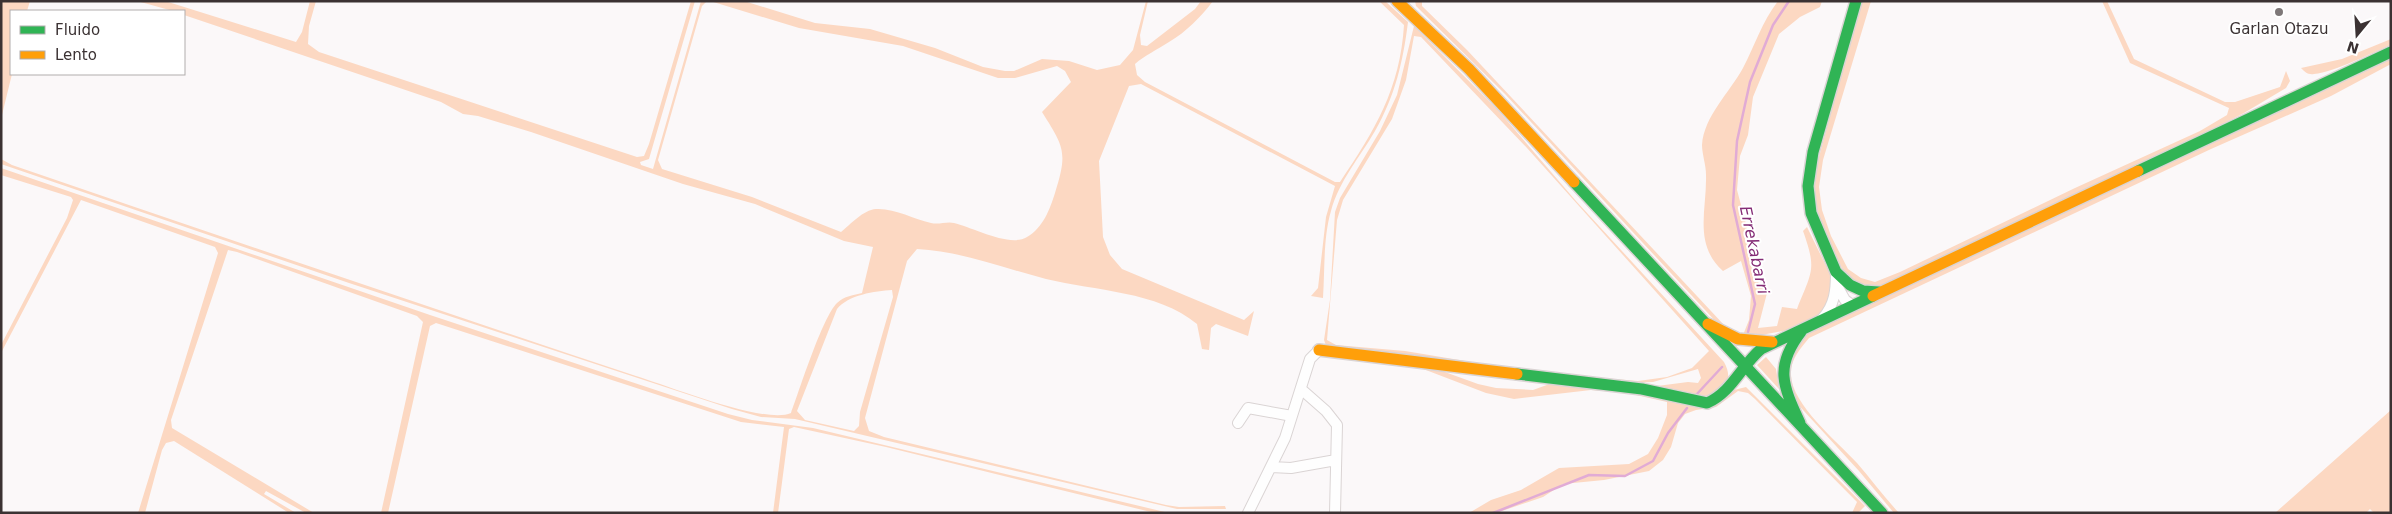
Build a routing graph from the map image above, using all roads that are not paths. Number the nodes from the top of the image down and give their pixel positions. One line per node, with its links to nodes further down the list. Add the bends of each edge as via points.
1 (1397, 1): 7 (main road, via 1469,68)
2 (1856, 1): 4 (main road, via 1813,152 1808,186 1811,213)
3 (2391, 52): 5 (main road)
4 (1841, 282): 5 (main road, via 1863,291); 6 (street, via 1850,288); 8 (street, via 1829,312)
5 (1881, 292): 6 (main road)
6 (1852, 305): 8 (main road)
7 (1699, 318): 10 (main road, via 1738,339); 13 (main road)
8 (1821, 321): 9 (main road)
9 (1803, 329): 10 (main road); 14 (main road, via 1785,353)
10 (1775, 342): 12 (main road)
11 (1319, 350): 13 (main road, via 1642,389 1706,403 1715,401 1733,385); 15 (street, via 1310,359)
12 (1761, 350): 13 (main road); 14 (main road)
13 (1743, 366): 18 (main road)
14 (1781, 368): 18 (main road, via 1788,398)
15 (1300, 389): 16 (street); 19 (street, via 1337,425)
16 (1292, 416): 17 (street, via 1248,408); 20 (street)
17 (1238, 423)
18 (1803, 429): 23 (main road)
19 (1336, 460): 20 (street, via 1291,468); 22 (street)
20 (1271, 467): 21 (street)
21 (1248, 513)
22 (1335, 513)
23 (1882, 513)

